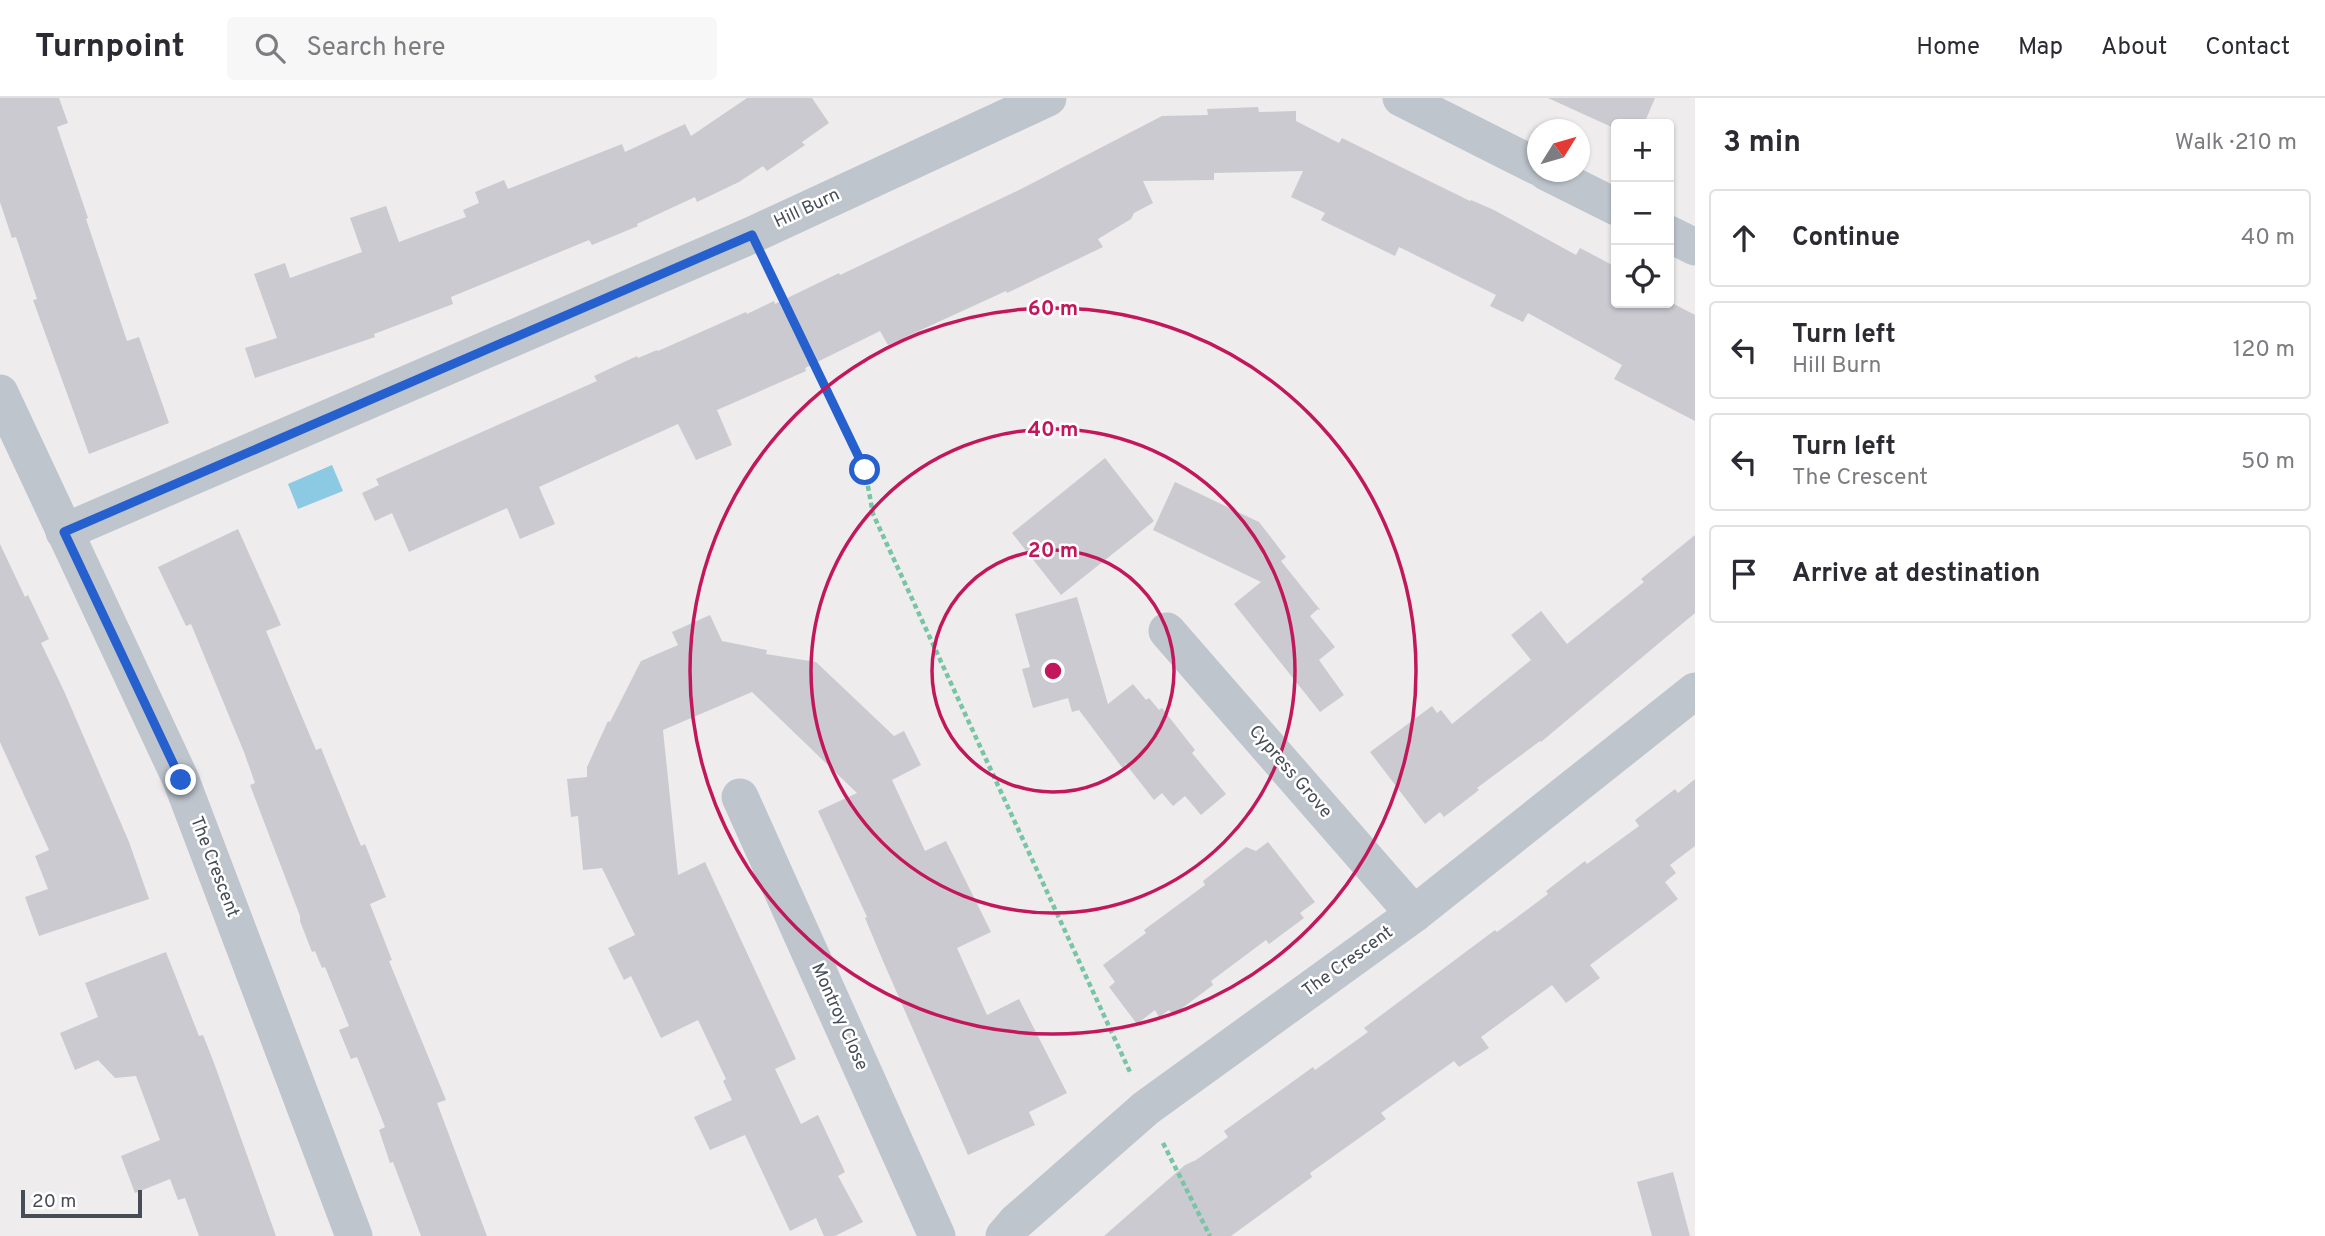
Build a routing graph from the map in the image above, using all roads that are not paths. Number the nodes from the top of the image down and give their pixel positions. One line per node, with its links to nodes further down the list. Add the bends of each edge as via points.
1 (1048, 98): 9 (street, Hill Burn, via 752,235)
2 (1401, 98): 3 (street)
3 (1527, 161)
4 (1566, 182): 5 (street)
5 (1611, 204)
6 (1674, 236): 7 (street)
7 (1695, 247)
8 (0, 393): 9 (street, The Crescent)
9 (64, 532): 14 (street, The Crescent, via 181,780)
10 (1167, 631): 13 (street, Cypress Grove)
11 (1695, 691): 13 (street, The Crescent)
12 (740, 797): 15 (street, Montroy Close)
13 (1414, 914): 16 (street, The Crescent, via 1146,1108)
14 (354, 1236)
15 (937, 1236)
16 (1004, 1236)

